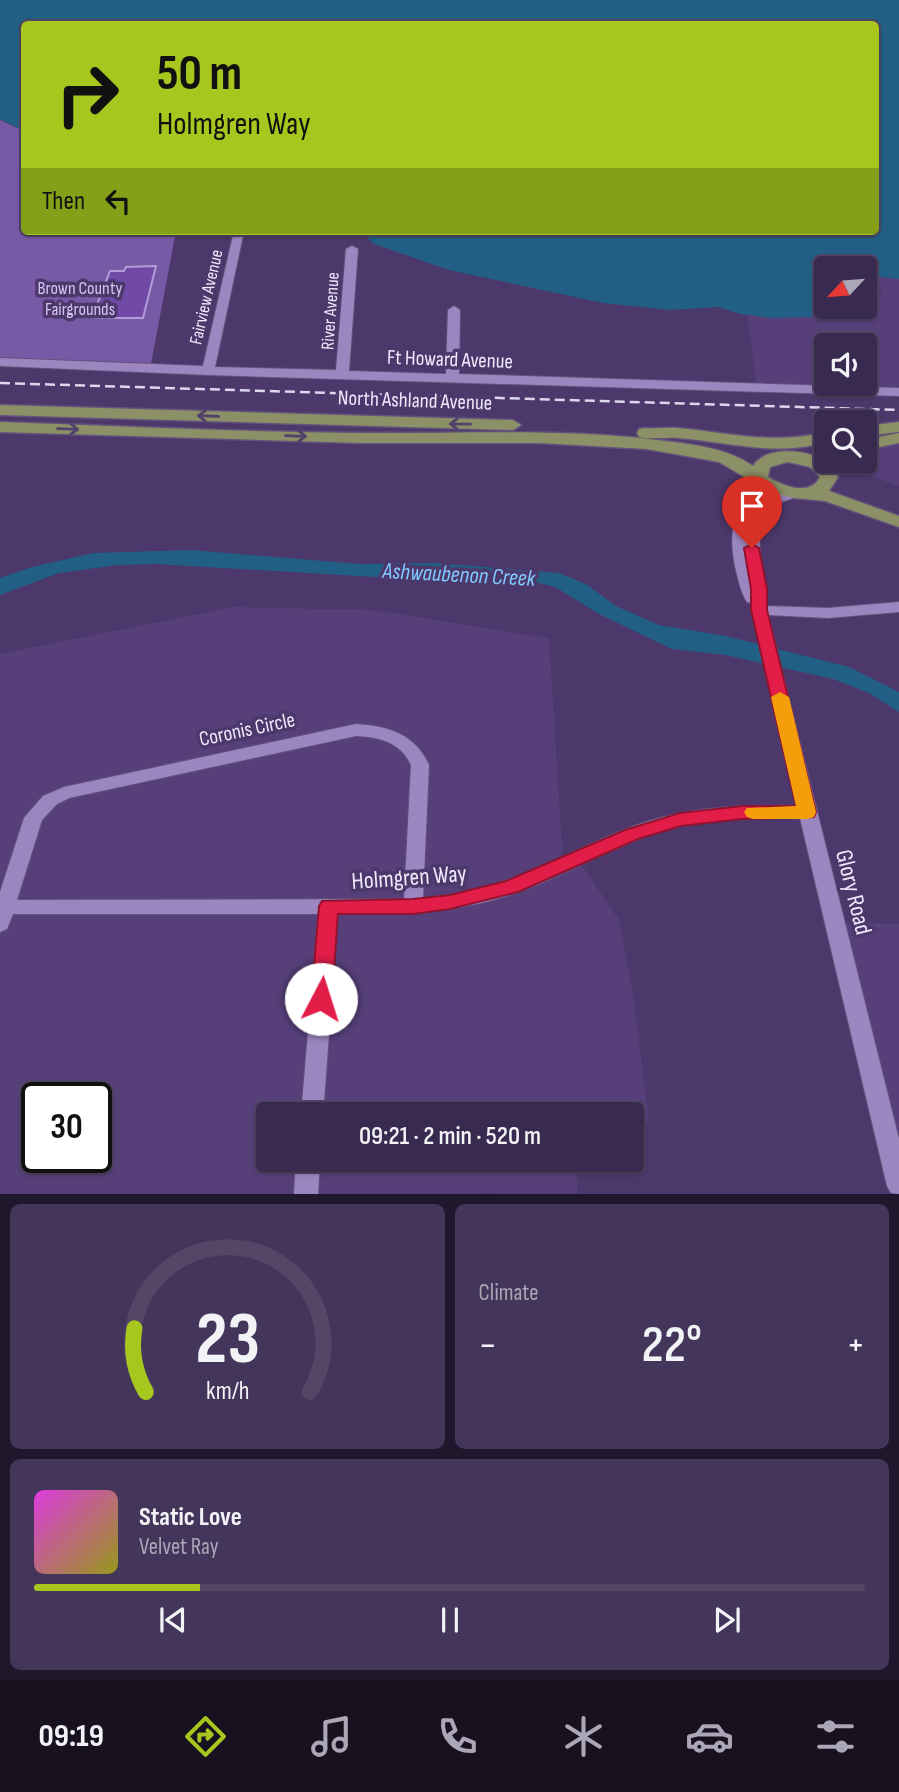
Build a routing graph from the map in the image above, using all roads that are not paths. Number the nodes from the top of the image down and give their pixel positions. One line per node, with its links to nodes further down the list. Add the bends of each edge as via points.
1 (238, 235): 5 (street, Fairview Avenue)
2 (352, 249): 6 (street, River Avenue)
3 (454, 310): 7 (street)
4 (0, 362): 5 (street, Ft Howard Avenue)
5 (208, 371): 6 (street, Ft Howard Avenue)
6 (342, 375): 7 (street, Ft Howard Avenue)
7 (452, 379): 8 (street, Ft Howard Avenue)
8 (899, 392)
9 (0, 410): 10 (main road, North Ashland Avenue)
10 (81, 412): 11 (main road); 15 (main road, North Ashland Avenue, one-way to 10, via 589,428)
11 (0, 416)
12 (0, 427): 24 (main road, North Ashland Avenue, one-way to 24, via 359,438 596,439 705,453 726,458)
13 (899, 427): 14 (main road)
14 (877, 428)
15 (660, 435): 17 (main road, North Ashland Avenue, via 777,446); 20 (main road)
16 (899, 438): 18 (main road)
17 (814, 440)
18 (877, 442)
19 (814, 452): 20 (main road)
20 (789, 457): 21 (main road); 24 (main road, via 762,465)
21 (814, 462)
22 (830, 473): 25 (main road, via 823,488)
23 (835, 473): 26 (main road, via 863,496)
24 (761, 478): 25 (main road, North Ashland Avenue, via 777,489); 29 (street, Glory Road, via 738,529 748,589)
25 (799, 493): 27 (main road, North Ashland Avenue, via 828,496); 29 (street, Glory Road, via 768,503 753,530)
26 (899, 507)
27 (899, 522)
28 (899, 607): 29 (street)
29 (759, 610): 30 (street, Glory Road)
30 (807, 812): 32 (street, Holmgren Way, via 742,812 680,820 631,834 511,887); 36 (street, Glory Road)
31 (329, 906): 32 (street, Holmgren Way); 33 (street, Holmgren Way); 34 (street)
32 (413, 906): 33 (street, Coronis Circle, via 418,757 396,737 356,730 64,793 50,800 33,818)
33 (2, 912)
34 (313, 1102)
35 (308, 1172): 37 (street)
36 (899, 1186)
37 (306, 1194)

